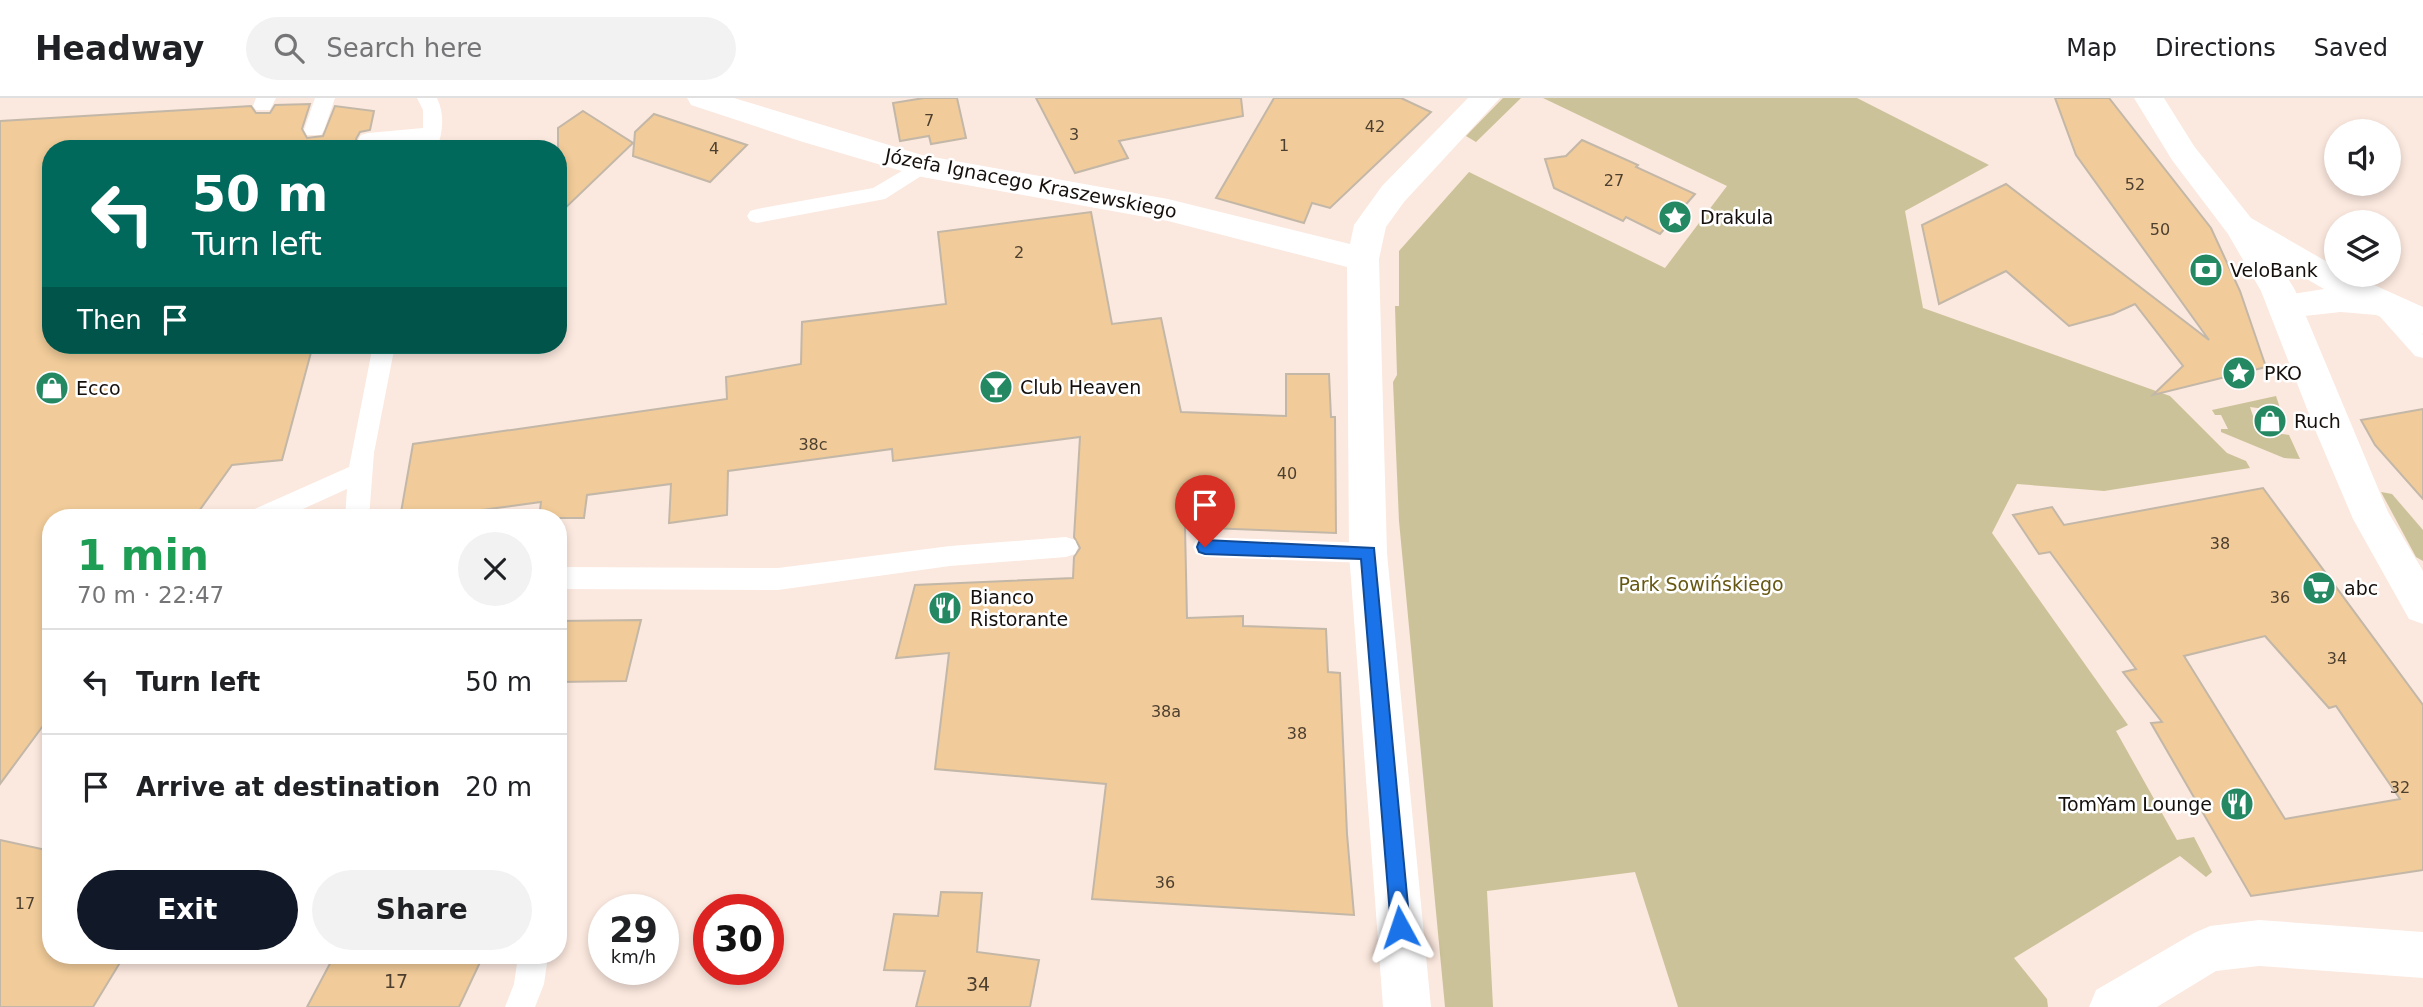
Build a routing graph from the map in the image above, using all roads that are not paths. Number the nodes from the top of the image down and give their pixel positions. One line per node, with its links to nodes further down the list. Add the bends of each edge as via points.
1 (326, 98): 6 (lane)
2 (427, 98): 7 (lane, via 432,110)
3 (702, 98): 8 (street, Józefa Ignacego Kraszewskiego)
4 (2149, 98): 10 (street)
5 (1477, 106): 11 (street, via 1393,194 1370,225)
6 (314, 130)
7 (430, 140)
8 (922, 166): 9 (lane, via 877,194); 11 (street, Józefa Ignacego Kraszewskiego, via 1168,210)
9 (757, 216)
10 (2240, 226): 12 (street, via 2290,258); 13 (street)
11 (1363, 259): 22 (street)
12 (2383, 305): 13 (street, via 2342,300); 14 (street); 15 (lane)
13 (2286, 306): 24 (street, via 2372,519)
14 (2423, 321)
15 (2423, 350)
16 (382, 354): 17 (lane)
17 (361, 472): 18 (lane); 19 (lane)
18 (280, 509)
19 (358, 509)
20 (1066, 547): 23 (lane, via 950,556 778,579)
21 (1205, 547): 22 (lane)
22 (1368, 553): 28 (street)
23 (567, 578)
24 (2423, 607)
25 (2423, 955): 29 (street, via 2259,943 2210,949)
26 (532, 964): 27 (lane)
27 (520, 1007)
28 (1407, 1007)
29 (2113, 1007)

